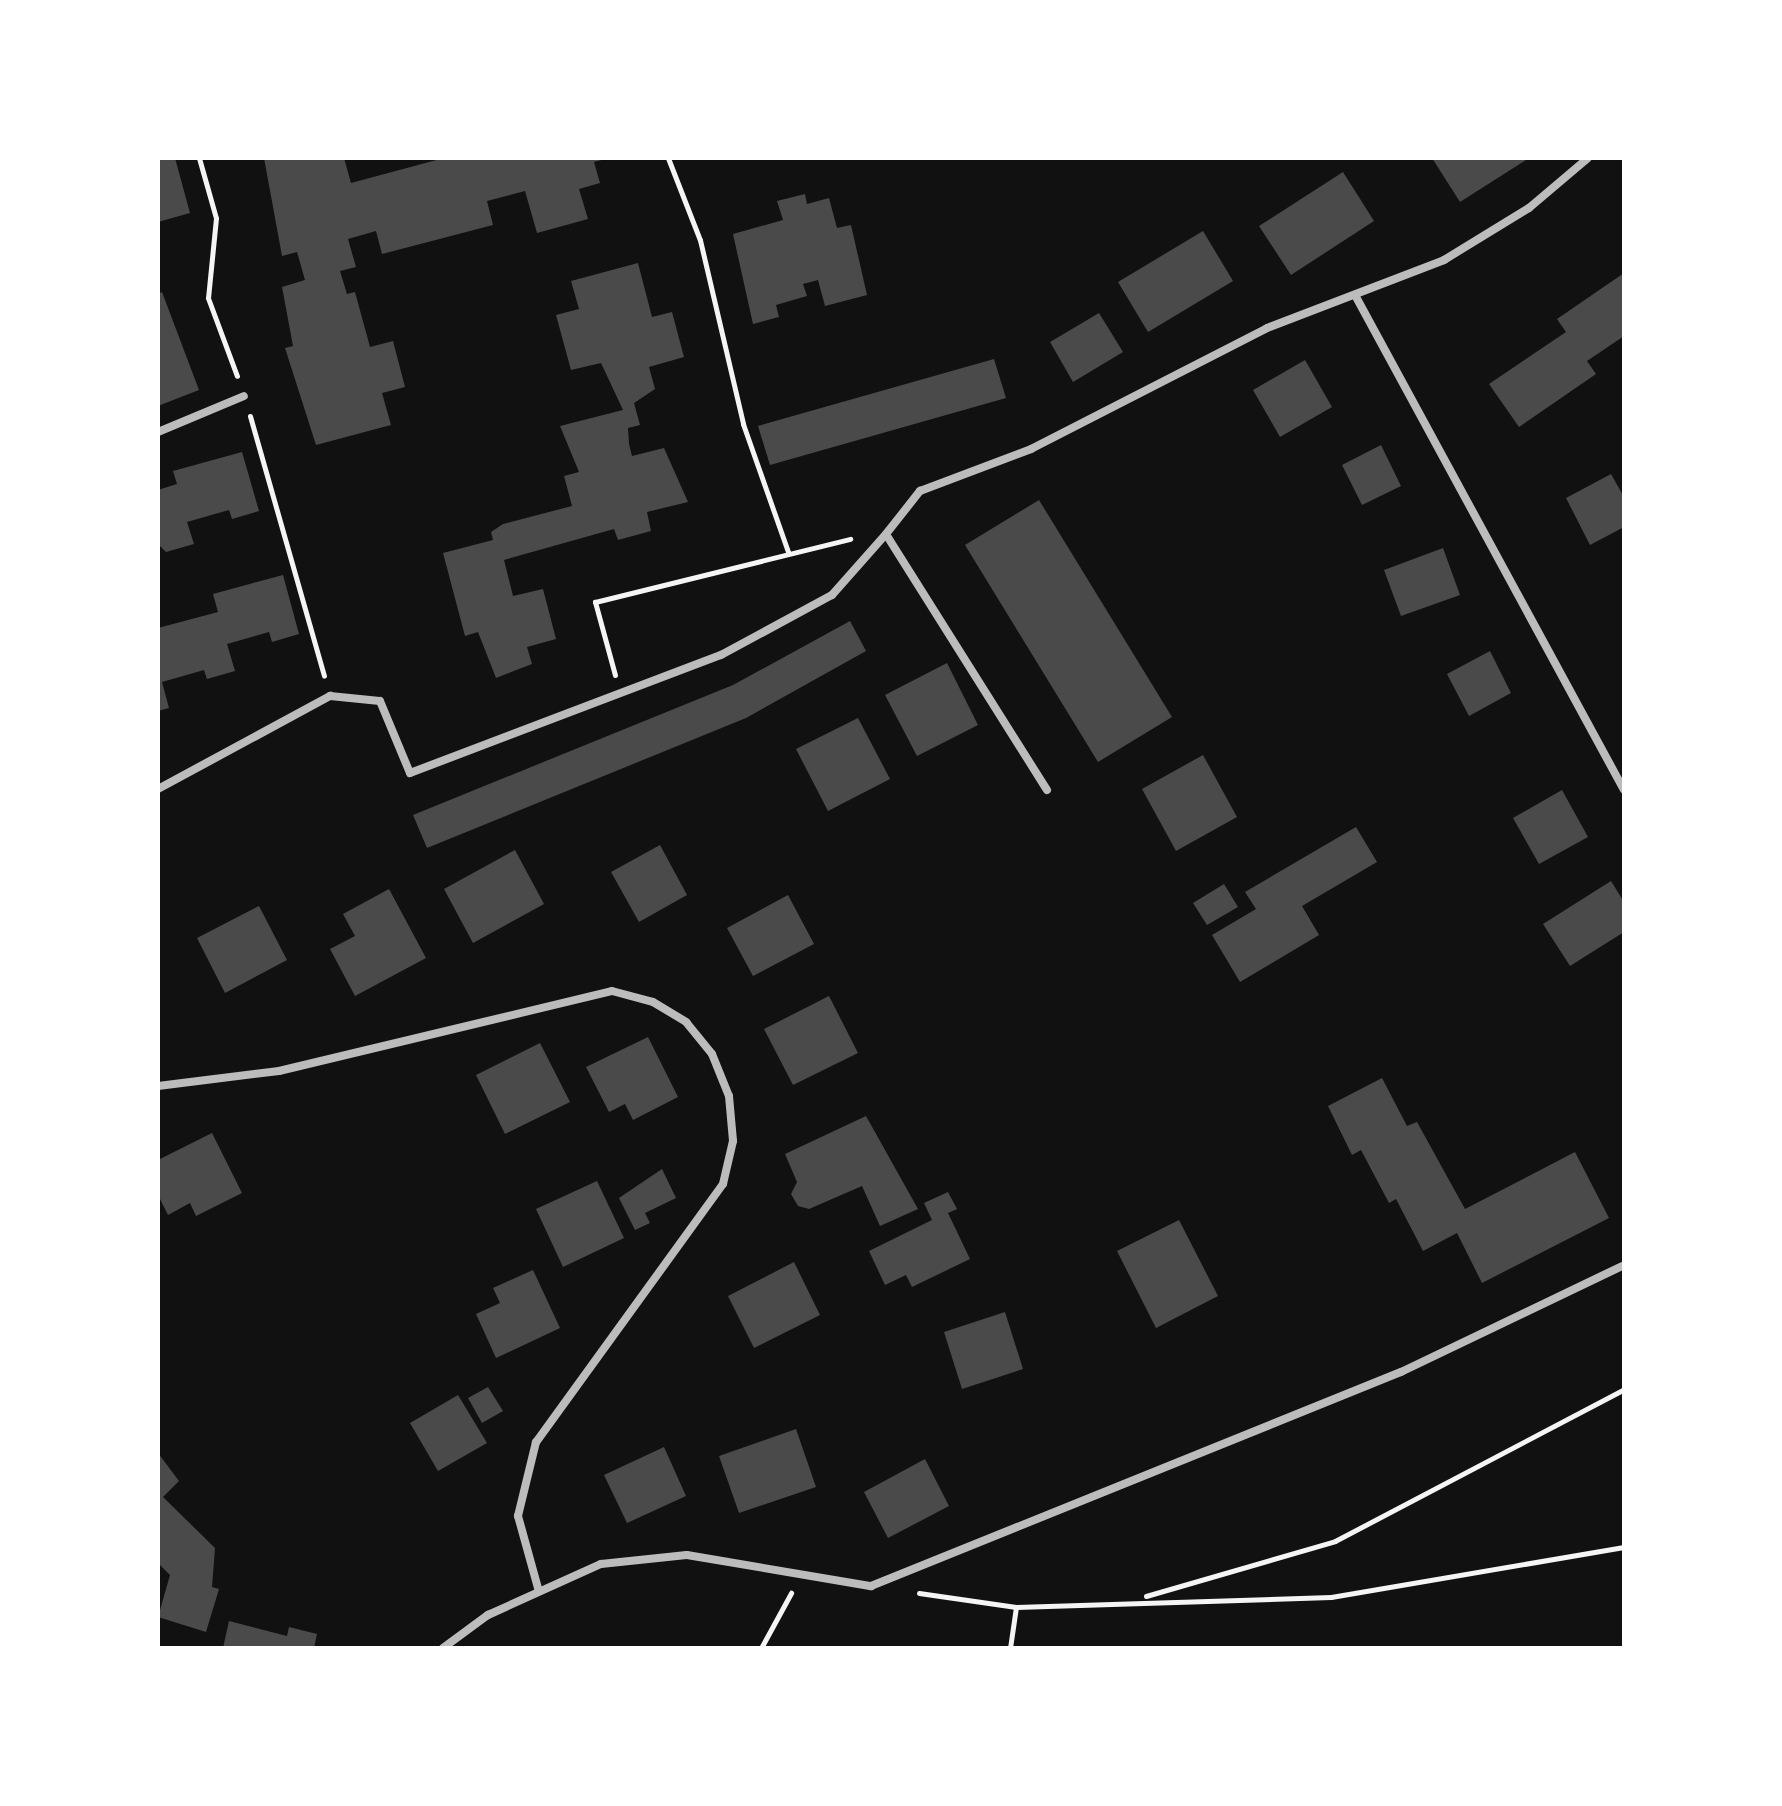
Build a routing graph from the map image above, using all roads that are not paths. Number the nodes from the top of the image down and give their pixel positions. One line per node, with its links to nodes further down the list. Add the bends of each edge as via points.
1 (1588, 158): 2 (street, via 1474,244)
2 (1355, 295): 5 (street, via 1267,328 1031,449 920,491); 8 (street)
3 (244, 396): 4 (street)
4 (158, 432)
5 (886, 534): 6 (street, via 832,595 721,655 410,773 380,701 330,696); 7 (street)
6 (158, 789)
7 (1047, 790)
8 (1624, 790)
9 (158, 1086): 11 (street, via 279,1071 612,991 653,1002 686,1022 712,1054 729,1096 733,1141 723,1184 536,1442 518,1516)
10 (1624, 1265): 11 (street, via 1401,1372 871,1586 687,1555 601,1564)
11 (538, 1588): 12 (street)
12 (443, 1648)

